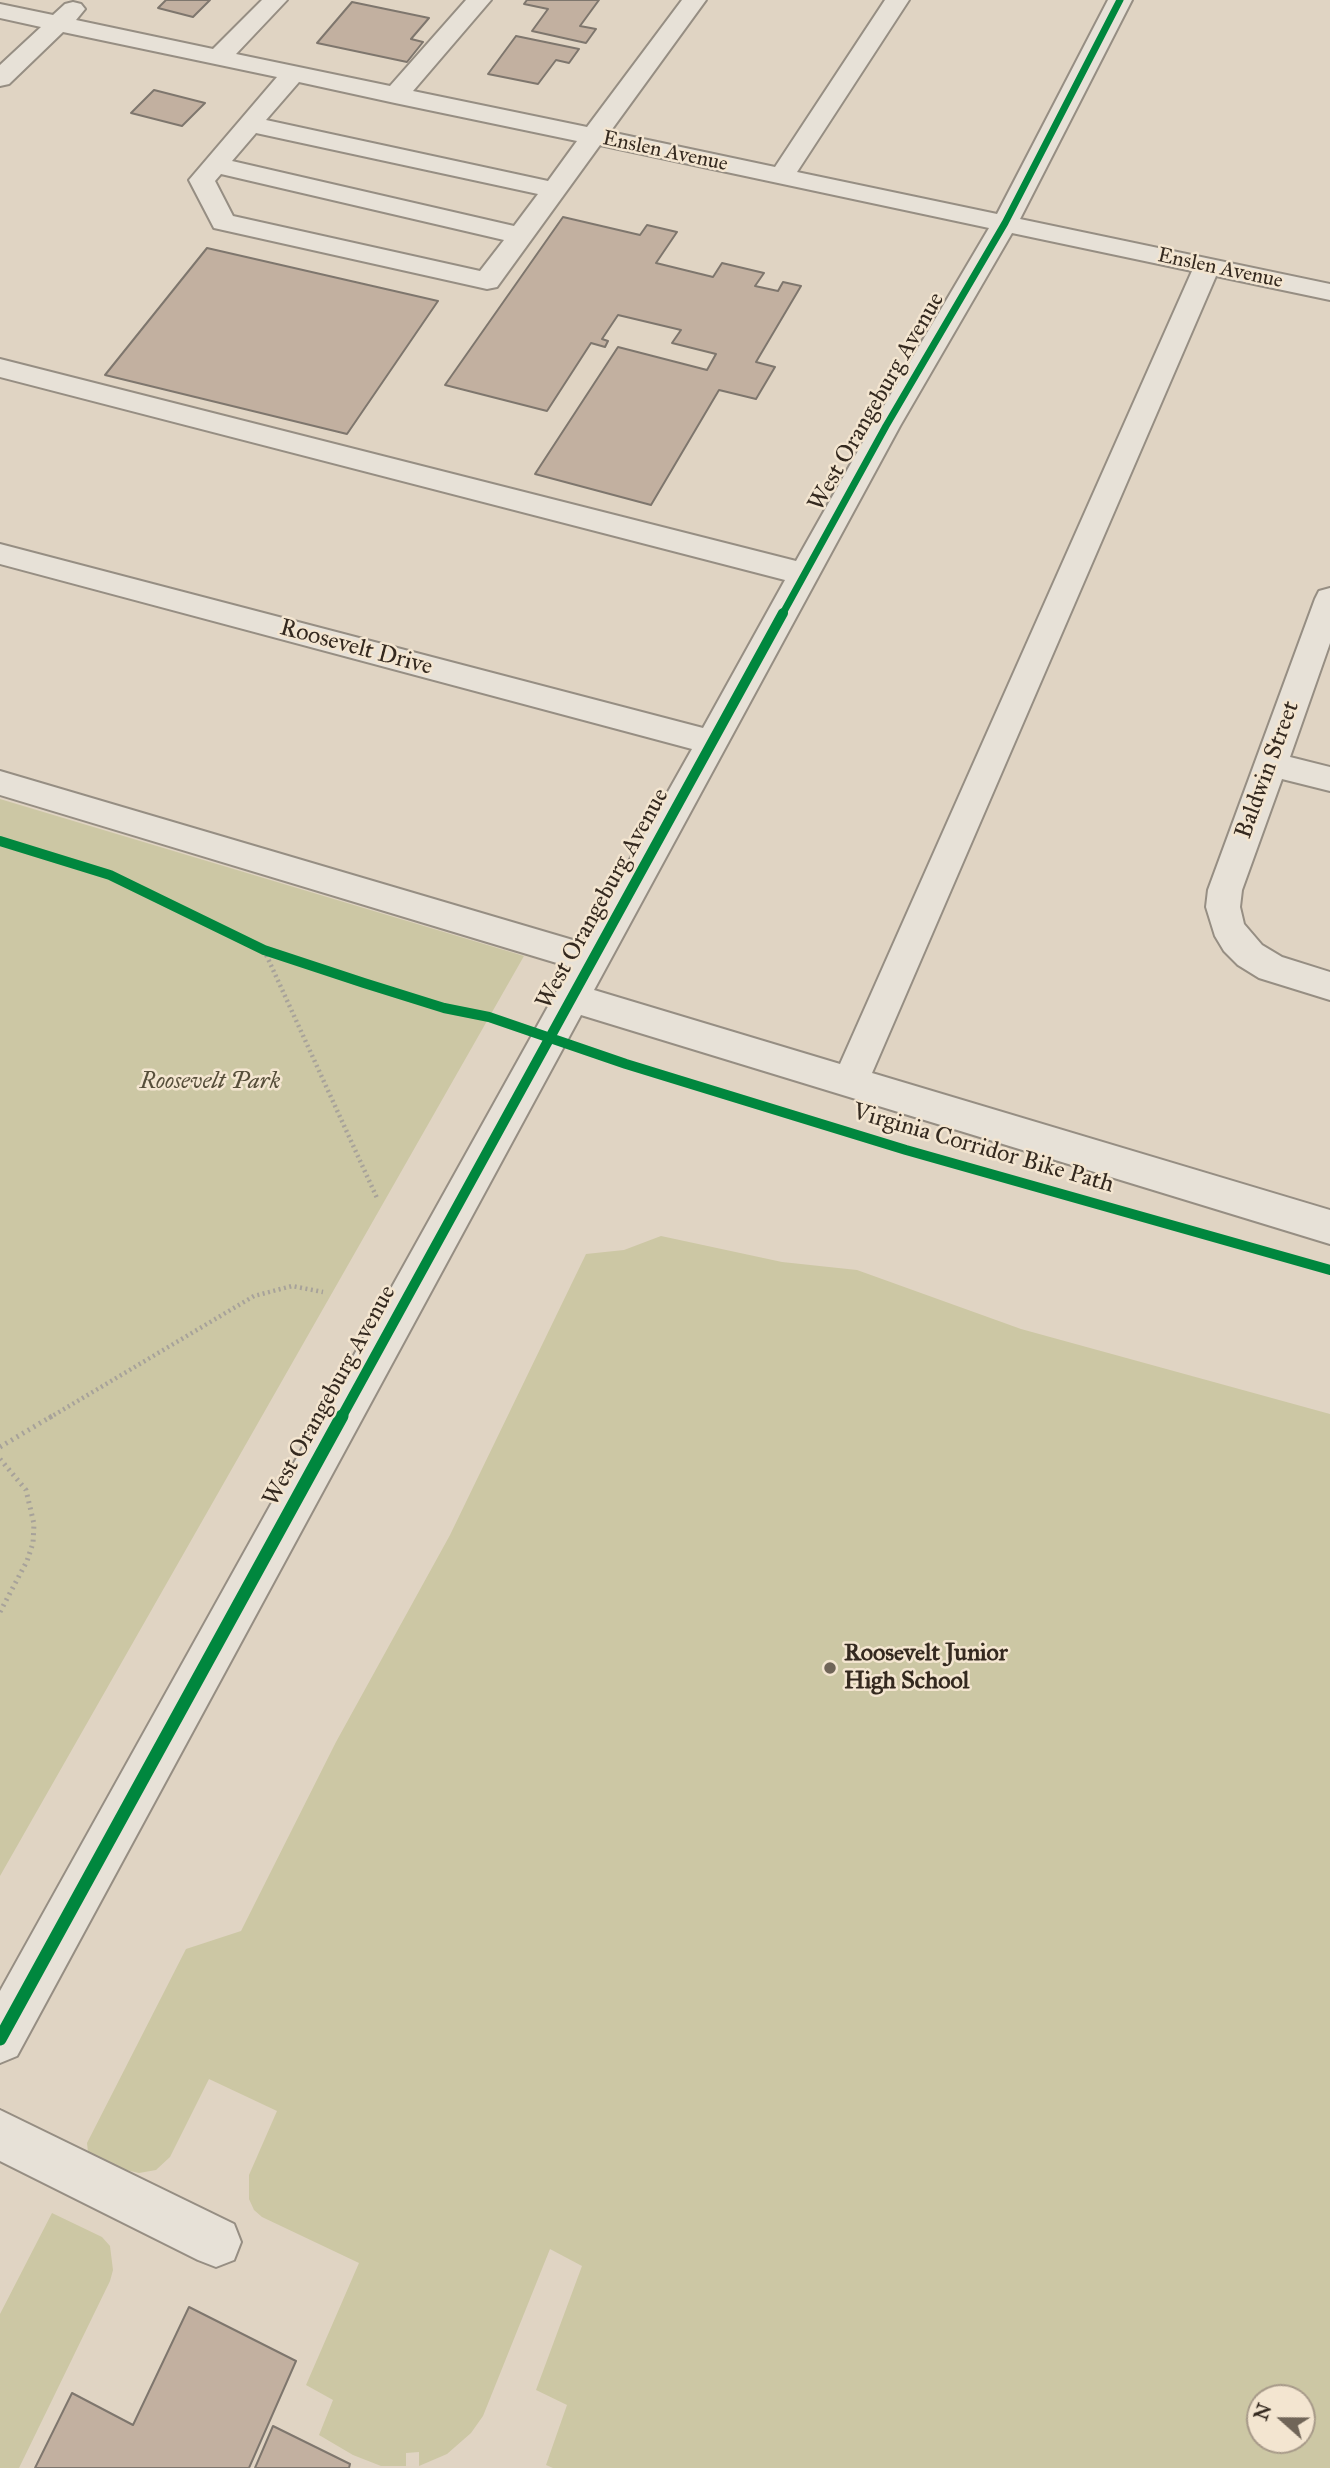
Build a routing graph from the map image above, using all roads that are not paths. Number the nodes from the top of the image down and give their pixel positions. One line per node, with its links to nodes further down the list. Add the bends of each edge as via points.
1 (82, 0): 8 (street)
2 (275, 0): 9 (street)
3 (479, 0): 12 (street)
4 (694, 0): 14 (street)
5 (897, 0): 16 (street)
6 (1120, 0): 18 (street, West Orangeburg Avenue)
7 (0, 11): 8 (street, Enslen Avenue)
8 (59, 22): 9 (street, Enslen Avenue); 11 (street)
9 (220, 56): 10 (street, Enslen Avenue)
10 (294, 72): 12 (street, Enslen Avenue); 13 (street)
11 (0, 79)
12 (395, 96): 14 (street, Enslen Avenue)
13 (257, 114): 15 (street); 17 (street)
14 (594, 137): 16 (street, Enslen Avenue); 17 (street)
15 (214, 165): 19 (street); 19 (street, via 202,180 223,222 487,282)
16 (781, 177): 18 (street, Enslen Avenue)
17 (560, 182): 19 (street)
18 (1005, 223): 20 (street, Enslen Avenue); 24 (street, West Orangeburg Avenue)
19 (521, 236)
20 (1206, 267): 21 (street, Enslen Avenue); 33 (street)
21 (1330, 292)
22 (0, 368): 24 (street)
23 (0, 554): 26 (street, Roosevelt Drive)
24 (804, 574): 26 (street, West Orangeburg Avenue)
25 (1330, 599): 27 (street, Baldwin Street)
26 (712, 742): 30 (street, West Orangeburg Avenue)
27 (1270, 764): 28 (street); 31 (street, Baldwin Street, via 1225,890 1227,926 1250,955 1271,968)
28 (1330, 779)
29 (0, 783): 30 (street)
30 (593, 960): 32 (street, West Orangeburg Avenue)
31 (1330, 986)
32 (572, 999): 33 (street); 35 (street, West Orangeburg Avenue)
33 (850, 1082): 34 (street)
34 (1330, 1227)
35 (0, 2039)
36 (0, 2135): 37 (street)
37 (216, 2242)

